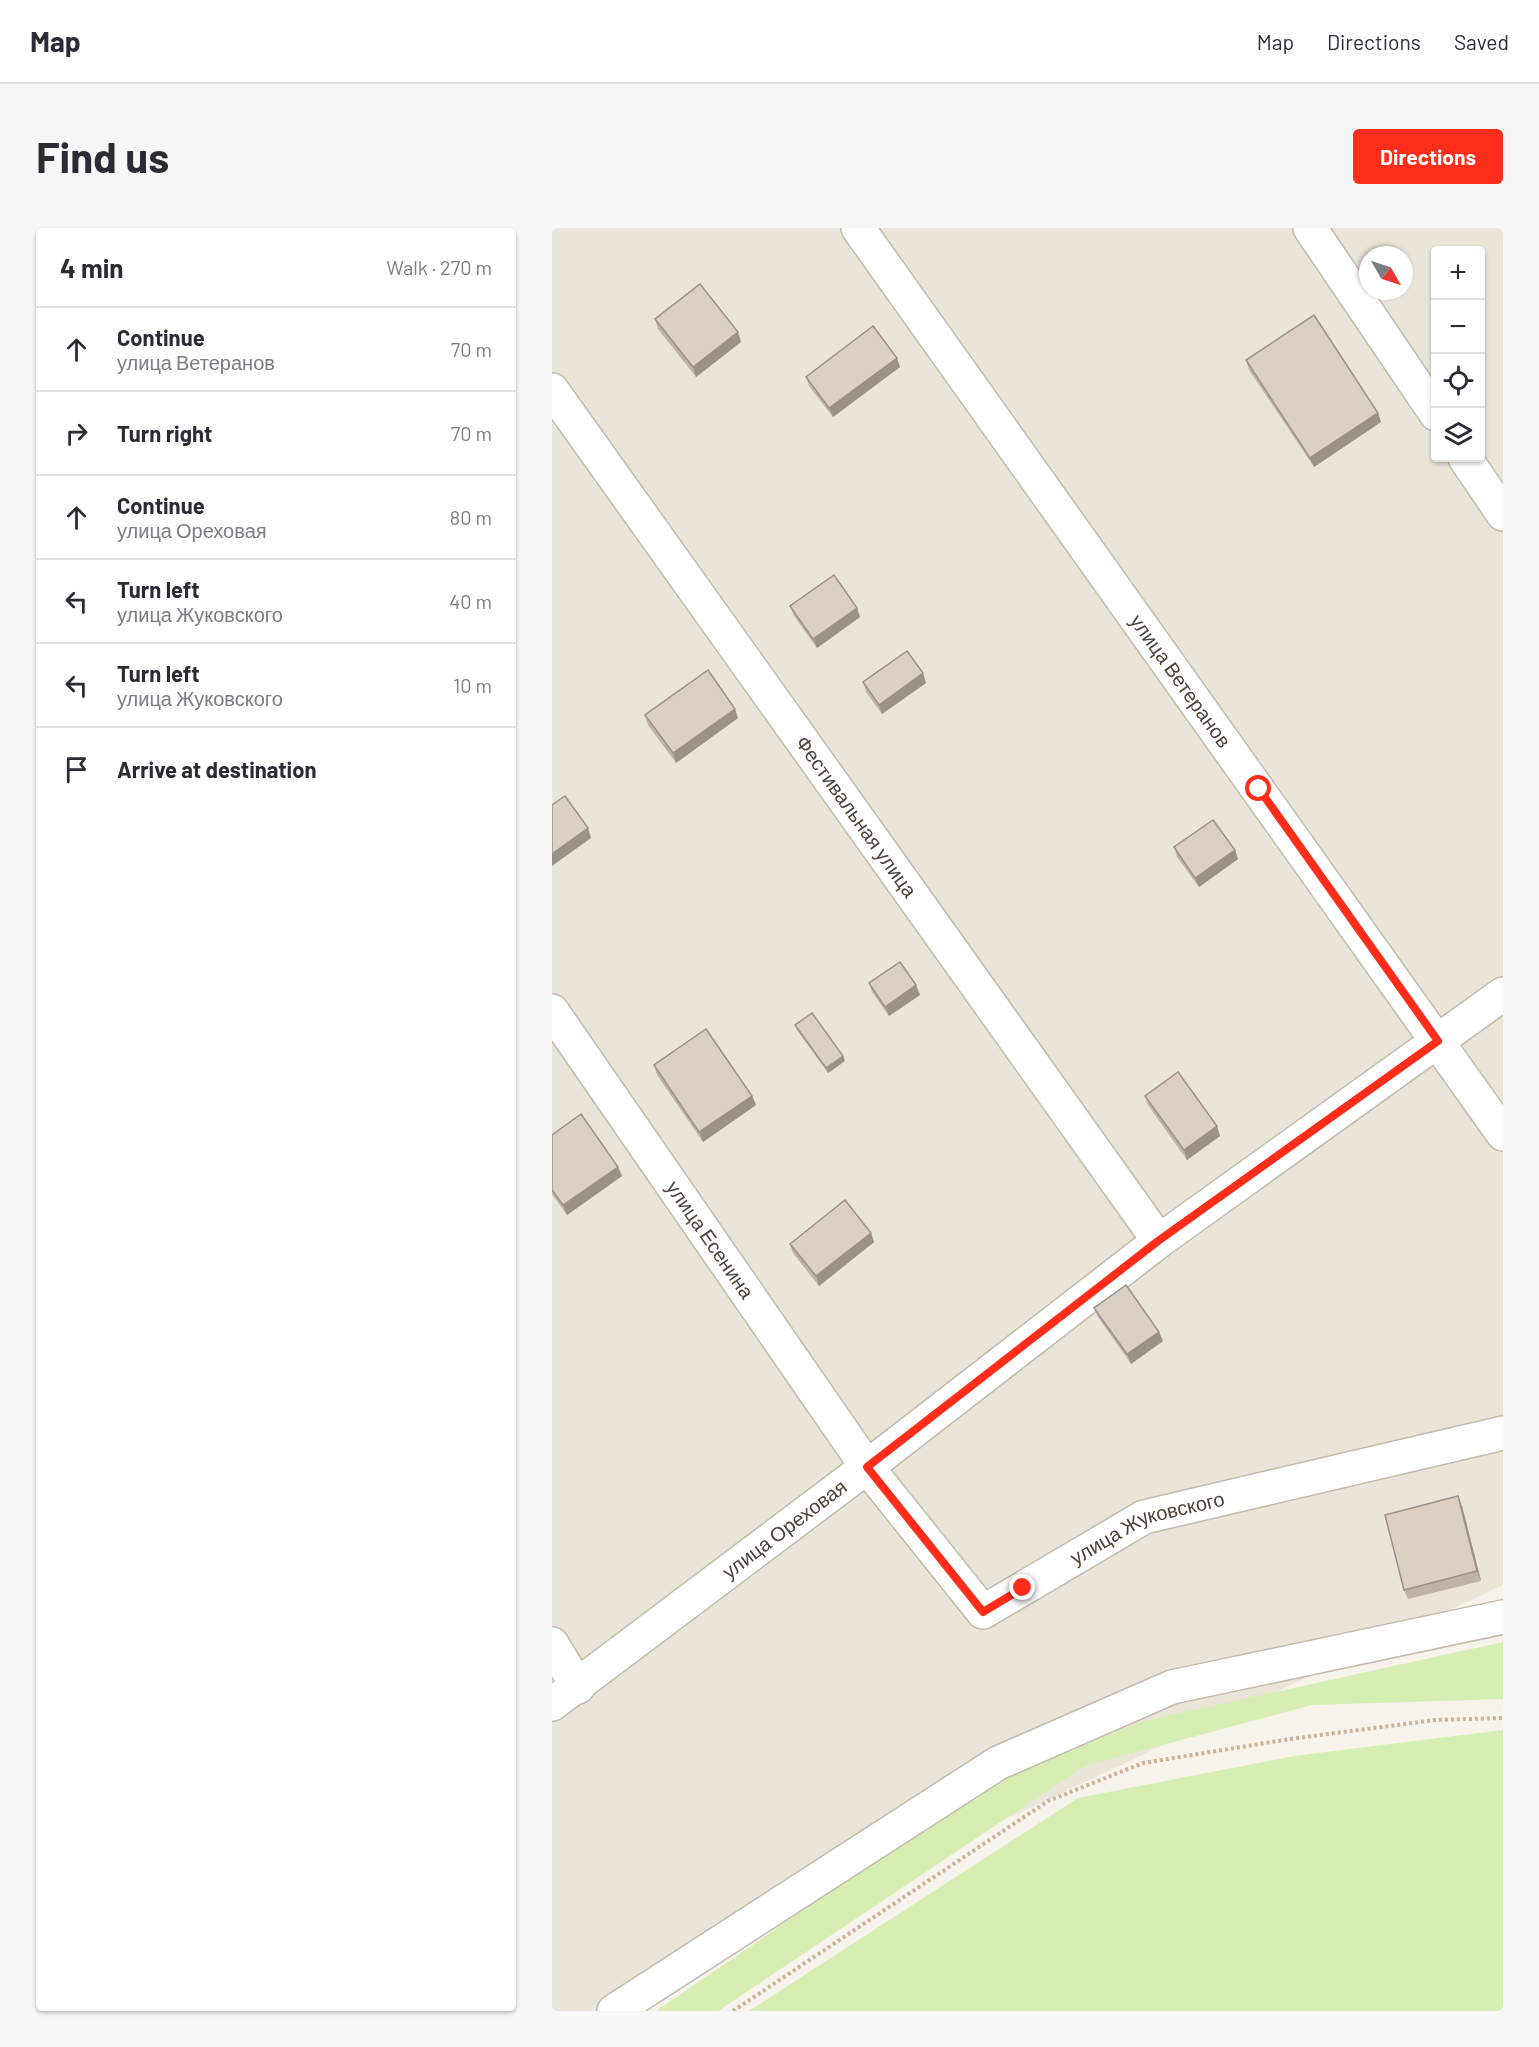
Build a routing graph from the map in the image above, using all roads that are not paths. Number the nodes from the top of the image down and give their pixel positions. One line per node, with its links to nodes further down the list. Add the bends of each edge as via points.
1 (858, 228): 9 (street, улица Ветеранов)
2 (1310, 228): 4 (street)
3 (552, 390): 11 (street, Фестивальная улица)
4 (1432, 408)
5 (1468, 462): 6 (street)
6 (1503, 514)
7 (1503, 994): 9 (street, улица Ореховая)
8 (552, 1011): 13 (street, улица Есенина)
9 (1438, 1041): 10 (street, улица Ветеранов); 11 (street, улица Ореховая)
10 (1503, 1134)
11 (1158, 1241): 13 (street, улица Ореховая)
12 (1503, 1433): 13 (street, улица Жуковского, via 1144,1517 983,1612)
13 (867, 1467): 16 (street, улица Ореховая)
14 (1503, 1617): 17 (street, via 1172,1687 998,1763)
15 (552, 1644): 16 (street)
16 (565, 1696)
17 (614, 2011)

